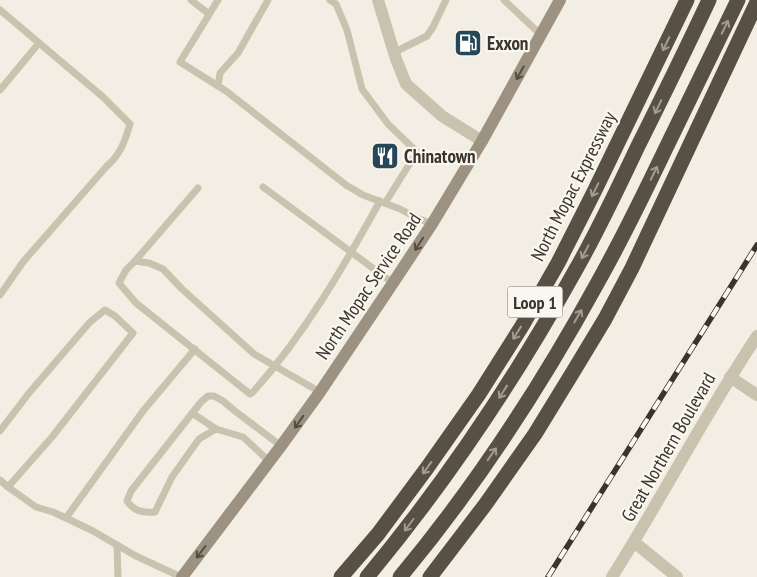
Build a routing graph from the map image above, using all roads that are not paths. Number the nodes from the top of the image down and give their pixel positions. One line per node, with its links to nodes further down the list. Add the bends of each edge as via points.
1 (191, 0): 14 (lane)
2 (218, 0): 14 (lane)
3 (268, 0): 20 (lane, via 238,53 220,73)
4 (330, 0): 25 (lane, via 336,4 347,30 362,89 388,124 417,152)
5 (378, 0): 19 (street)
6 (446, 0): 19 (lane, via 427,36)
7 (504, 0): 17 (lane)
8 (560, 0): 17 (main road, North Mopac Service Road)
9 (687, 0): 49 (highway, North Mopac Expressway / Loop 1, one-way to 49, via 594,192 522,326 427,468)
10 (709, 0): 50 (highway, one-way to 50, via 611,203 535,342 448,474)
11 (738, 0): 51 (highway, one-way to 11, via 469,488 514,424 554,358 634,214)
12 (757, 2): 16 (highway)
13 (0, 10): 18 (lane)
14 (209, 14): 20 (lane, via 180,62)
15 (757, 18): 16 (highway)
16 (743, 31): 52 (highway, via 632,268 604,319 535,434)
17 (541, 35): 22 (main road, North Mopac Service Road, one-way to 22)
18 (39, 43): 21 (lane); 30 (lane, via 130,124 117,157 23,262)
19 (395, 52): 22 (street, via 406,84 442,116)
20 (218, 86): 25 (lane, via 346,185)
21 (0, 90)
22 (482, 141): 26 (main road, North Mopac Service Road)
23 (264, 187): 27 (lane)
24 (198, 188): 28 (lane)
25 (382, 202): 26 (lane); 27 (lane)
26 (432, 224): 29 (main road, North Mopac Service Road, one-way to 29)
27 (352, 252): 29 (lane); 33 (lane)
28 (135, 261): 32 (lane, via 119,283 136,303); 33 (lane, via 163,269 254,354)
29 (394, 283): 35 (main road, North Mopac Service Road)
30 (0, 295)
31 (757, 336): 34 (street, Great Northern Boulevard)
32 (194, 349): 33 (lane, via 250,394); 44 (lane, via 143,411)
33 (275, 366): 35 (lane)
34 (730, 377): 36 (street); 45 (street, Great Northern Boulevard)
35 (320, 392): 40 (main road, North Mopac Service Road, one-way to 40)
36 (757, 395)
37 (192, 413): 38 (lane); 38 (lane, via 131,491 127,501 132,508 154,512 172,477 199,439); 40 (lane, via 208,396 214,396)
38 (216, 429): 41 (lane, via 243,437)
39 (0, 431): 43 (lane, via 90,322 106,310 133,333 52,438)
40 (281, 446): 41 (main road, North Mopac Service Road)
41 (270, 462): 48 (main road, North Mopac Service Road, one-way to 48)
42 (0, 480): 43 (lane)
43 (8, 487): 44 (lane, via 36,507)
44 (66, 518): 46 (lane)
45 (634, 542): 53 (street, Great Northern Boulevard); 54 (street)
46 (117, 546): 47 (lane); 48 (lane)
47 (118, 577)
48 (181, 577)
49 (341, 577)
50 (367, 577)
51 (400, 577)
52 (430, 577)
53 (612, 577)
54 (677, 577)

